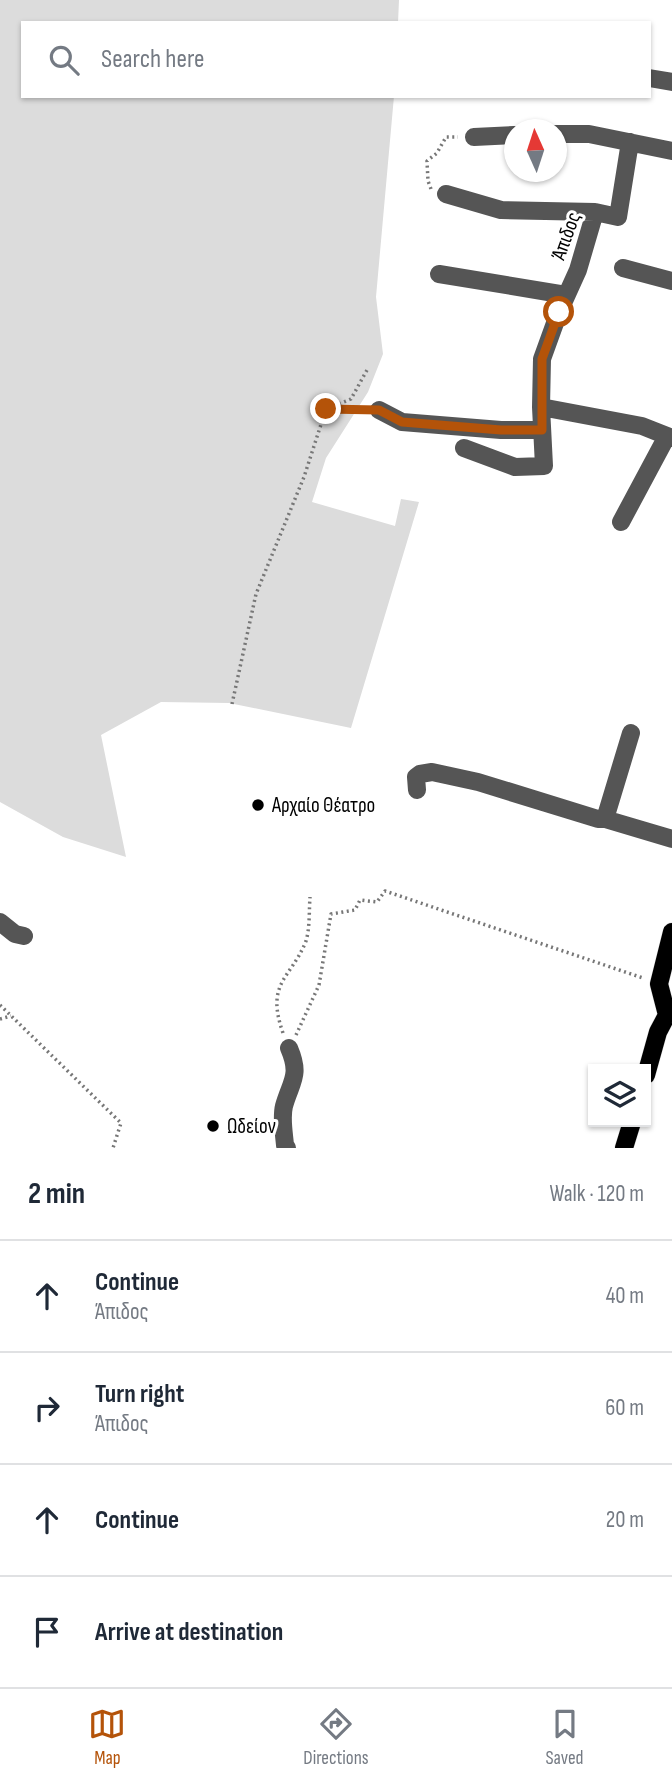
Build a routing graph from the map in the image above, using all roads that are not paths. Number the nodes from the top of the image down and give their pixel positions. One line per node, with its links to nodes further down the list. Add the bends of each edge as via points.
1 (651, 78): 2 (street)
2 (672, 82)
3 (567, 134): 6 (street)
4 (504, 136): 5 (street)
5 (474, 137)
6 (630, 142): 7 (street); 9 (street, Άπιδος, via 618,217)
7 (672, 151)
8 (438, 192): 9 (street, via 501,210)
9 (595, 212): 13 (street, Άπιδος)
10 (623, 268): 12 (street)
11 (439, 274): 13 (street)
12 (672, 281)
13 (566, 295): 14 (street, Άπιδος, via 542,359)
14 (541, 407): 16 (street, Άπιδος); 17 (street, via 642,426)
15 (379, 410): 16 (street, via 402,422)
16 (542, 430): 18 (street, Άπιδος, via 544,466 515,467)
17 (669, 437): 19 (street)
18 (464, 449)
19 (621, 522)
20 (631, 733): 22 (street)
21 (417, 790): 22 (street, via 416,777 432,772)
22 (605, 819): 23 (street)
23 (672, 839)
24 (0, 922): 26 (street)
25 (672, 933): 27 (main road, via 659,984)
26 (24, 936)
27 (670, 1013): 29 (main road, via 658,1032)
28 (289, 1048): 31 (street, via 295,1077 284,1108)
29 (649, 1064)
30 (630, 1127): 32 (main road)
31 (287, 1148)
32 (624, 1148)

